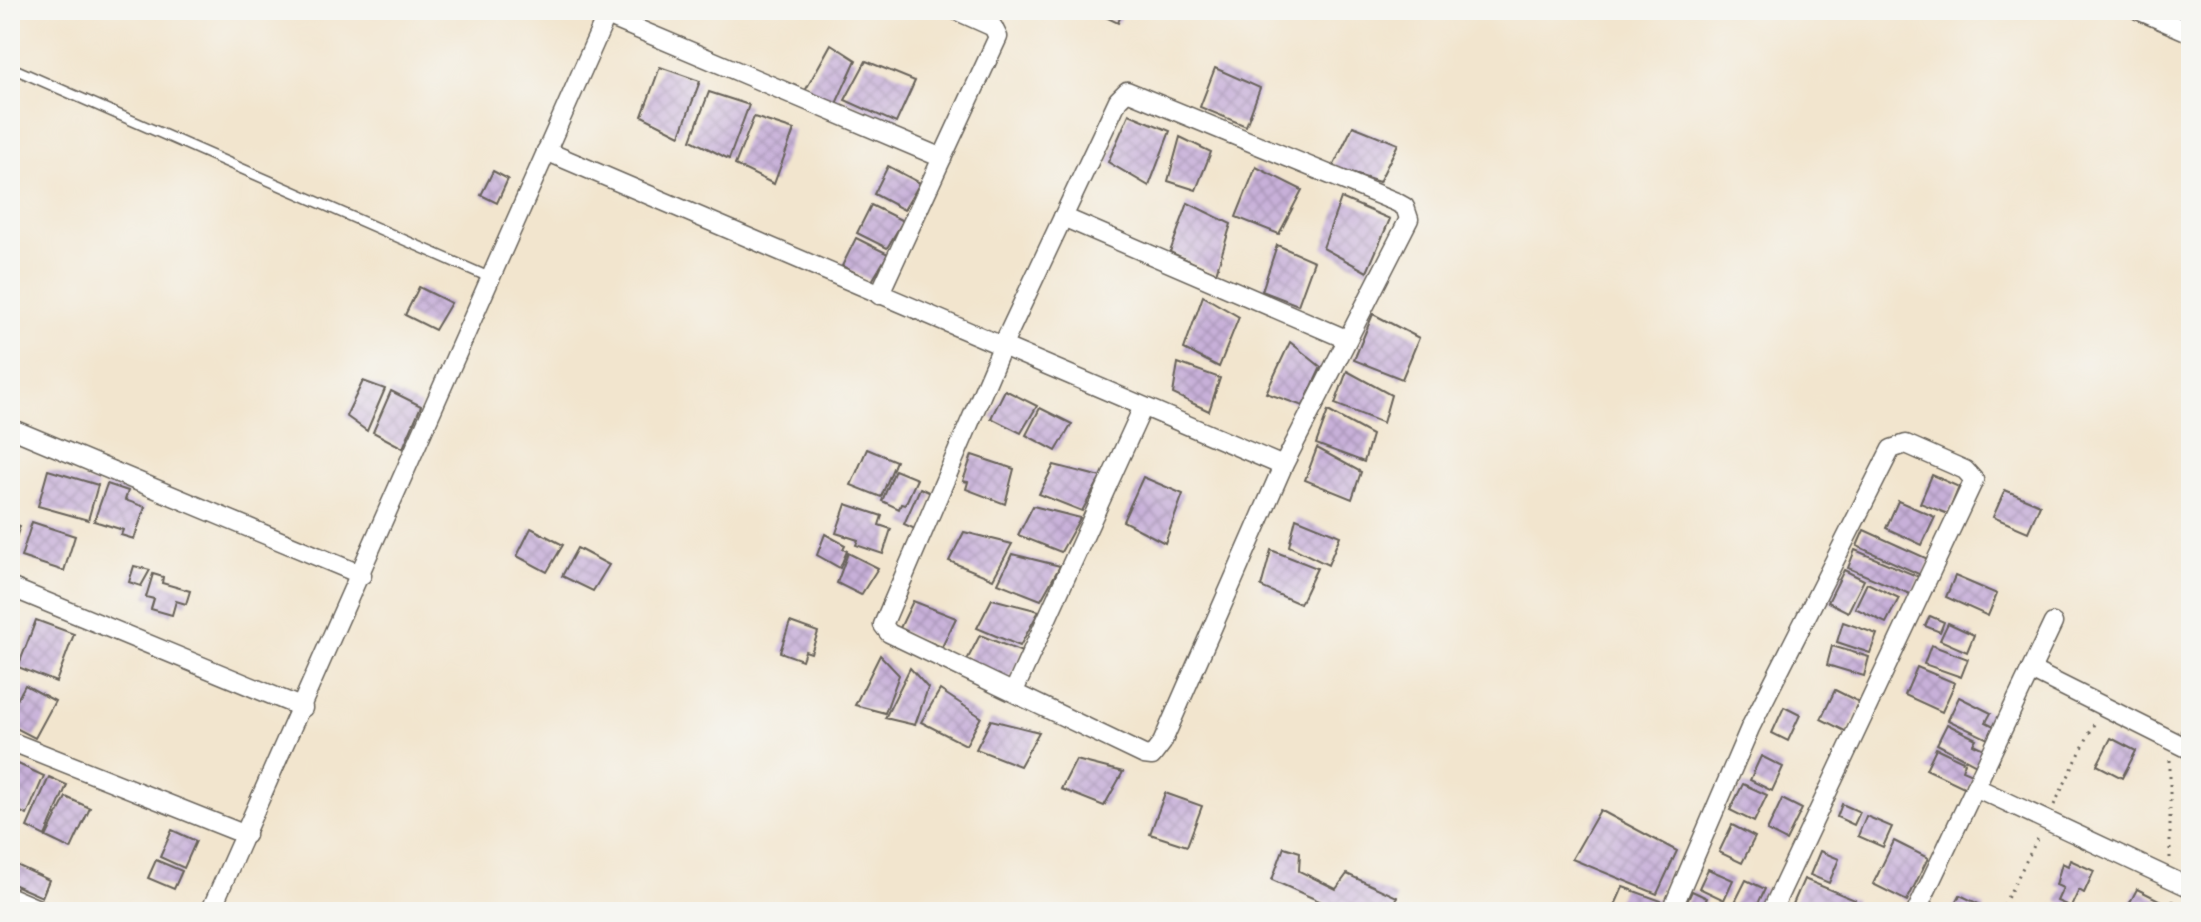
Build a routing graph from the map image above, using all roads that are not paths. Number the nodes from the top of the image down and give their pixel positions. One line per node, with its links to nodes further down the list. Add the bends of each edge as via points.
1 (955, 10): 7 (street, via 993,27 998,37)
2 (2138, 10): 4 (street)
3 (608, 13): 6 (street); 7 (street)
4 (2191, 33)
5 (10, 67): 9 (lane)
6 (546, 151): 9 (street); 10 (street)
7 (942, 158): 10 (street)
8 (1063, 217): 11 (street); 11 (street, via 1127,91 1396,202 1405,207 1409,219); 12 (street)
9 (491, 278): 16 (street)
10 (879, 295): 12 (street)
11 (1346, 339): 15 (street)
12 (1002, 347): 13 (street); 20 (street, via 883,625 889,633)
13 (1143, 407): 15 (street); 20 (street)
14 (10, 428): 16 (street)
15 (1283, 466): 20 (street, via 1158,753 1144,755)
16 (362, 575): 21 (street)
17 (10, 587): 21 (street)
18 (2053, 623): 19 (street)
19 (2031, 670): 23 (street); 24 (street)
20 (1014, 691)
21 (303, 708): 25 (street)
22 (10, 741): 25 (street)
23 (2191, 750)
24 (1975, 787): 26 (street); 32 (street)
25 (246, 835): 29 (street)
26 (2191, 888)
27 (10, 897): 28 (street)
28 (45, 912)
29 (210, 912)
30 (1671, 912): 31 (street, via 1750,728 1891,449 1906,444 1965,470 1974,480)
31 (1771, 912)
32 (1916, 912)

